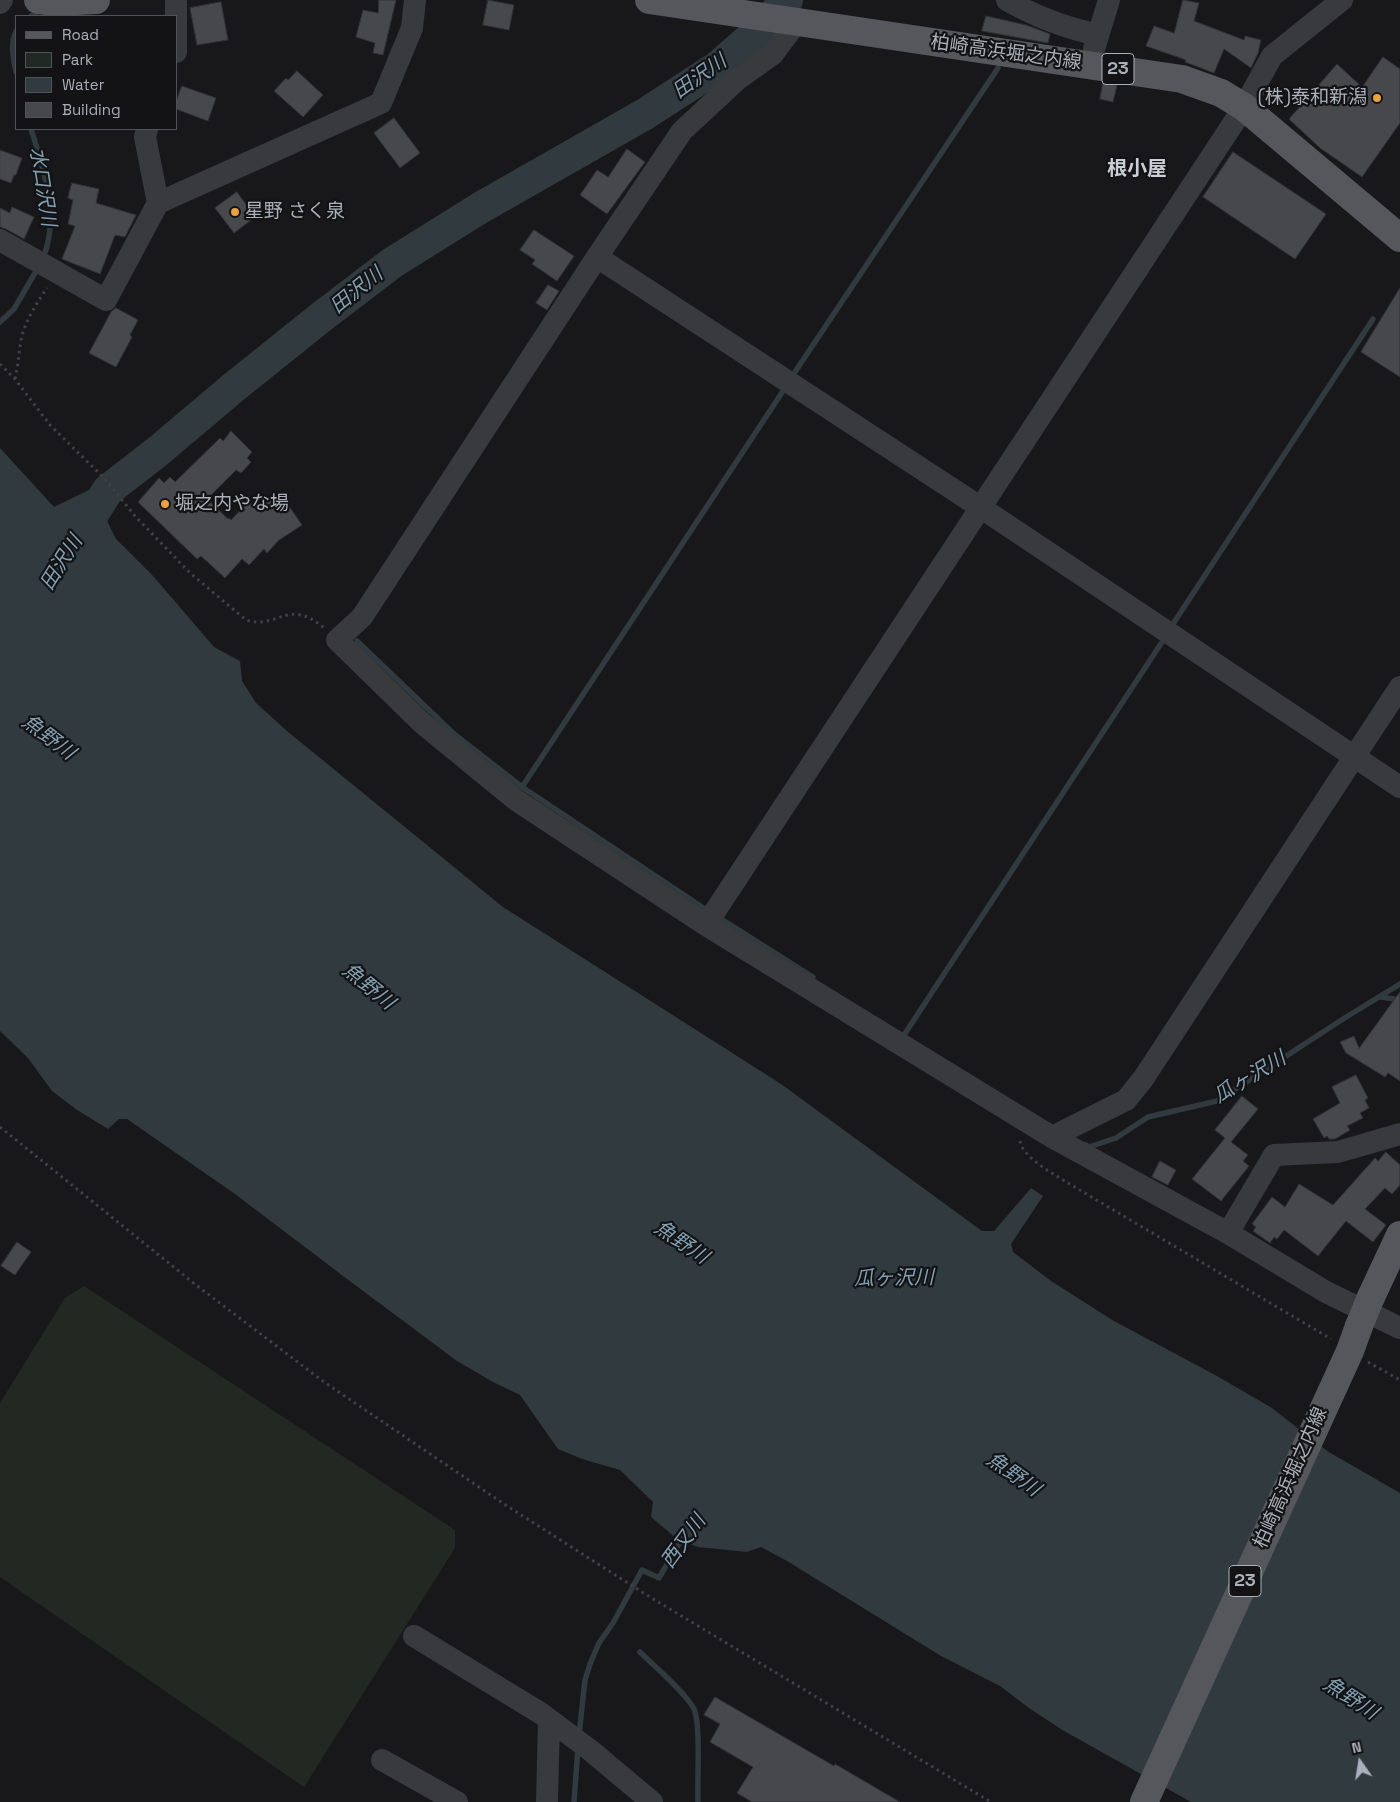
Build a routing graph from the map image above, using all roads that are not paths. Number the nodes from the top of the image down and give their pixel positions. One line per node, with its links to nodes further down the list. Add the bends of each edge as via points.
1 (38, 0): 2 (main road)
2 (96, 0)
3 (176, 0): 9 (street)
4 (415, 0): 15 (street, via 412,28 381,103)
5 (651, 0): 10 (main road, 柏崎高浜堀之内線 / 23)
6 (1007, 0): 11 (street)
7 (1109, 0): 11 (street)
8 (1342, 0): 13 (street, via 1272,56)
9 (176, 15)
10 (790, 22): 12 (main road, 柏崎高浜堀之内線 / 23); 18 (street, via 773,54 738,79 682,131)
11 (1098, 36): 12 (street)
12 (1090, 65): 13 (main road, 柏崎高浜堀之内線 / 23, via 1182,79 1221,93)
13 (1244, 107): 16 (main road, 柏崎高浜堀之内線 / 23); 19 (street)
14 (147, 130): 15 (street, via 145,137)
15 (158, 203): 17 (street, via 106,300)
16 (1400, 238)
17 (0, 240)
18 (597, 258): 19 (street); 23 (street, via 362,617 337,640 422,723 516,800)
19 (980, 508): 21 (street); 23 (street)
20 (1400, 687): 21 (street)
21 (1354, 756): 22 (street); 25 (street, via 1143,1079 1126,1100)
22 (1400, 787)
23 (706, 924): 25 (street)
24 (1400, 1134): 26 (street, via 1338,1152 1274,1155)
25 (1052, 1137): 26 (street)
26 (1228, 1233): 28 (street, via 1326,1292)
27 (1400, 1235): 35 (main road, 柏崎高浜堀之内線 / 23, bridge)
28 (1400, 1328)
29 (414, 1636): 30 (street)
30 (553, 1723): 33 (street); 34 (street)
31 (382, 1760): 32 (street)
32 (457, 1802)
33 (547, 1802)
34 (652, 1802)
35 (1144, 1802)

